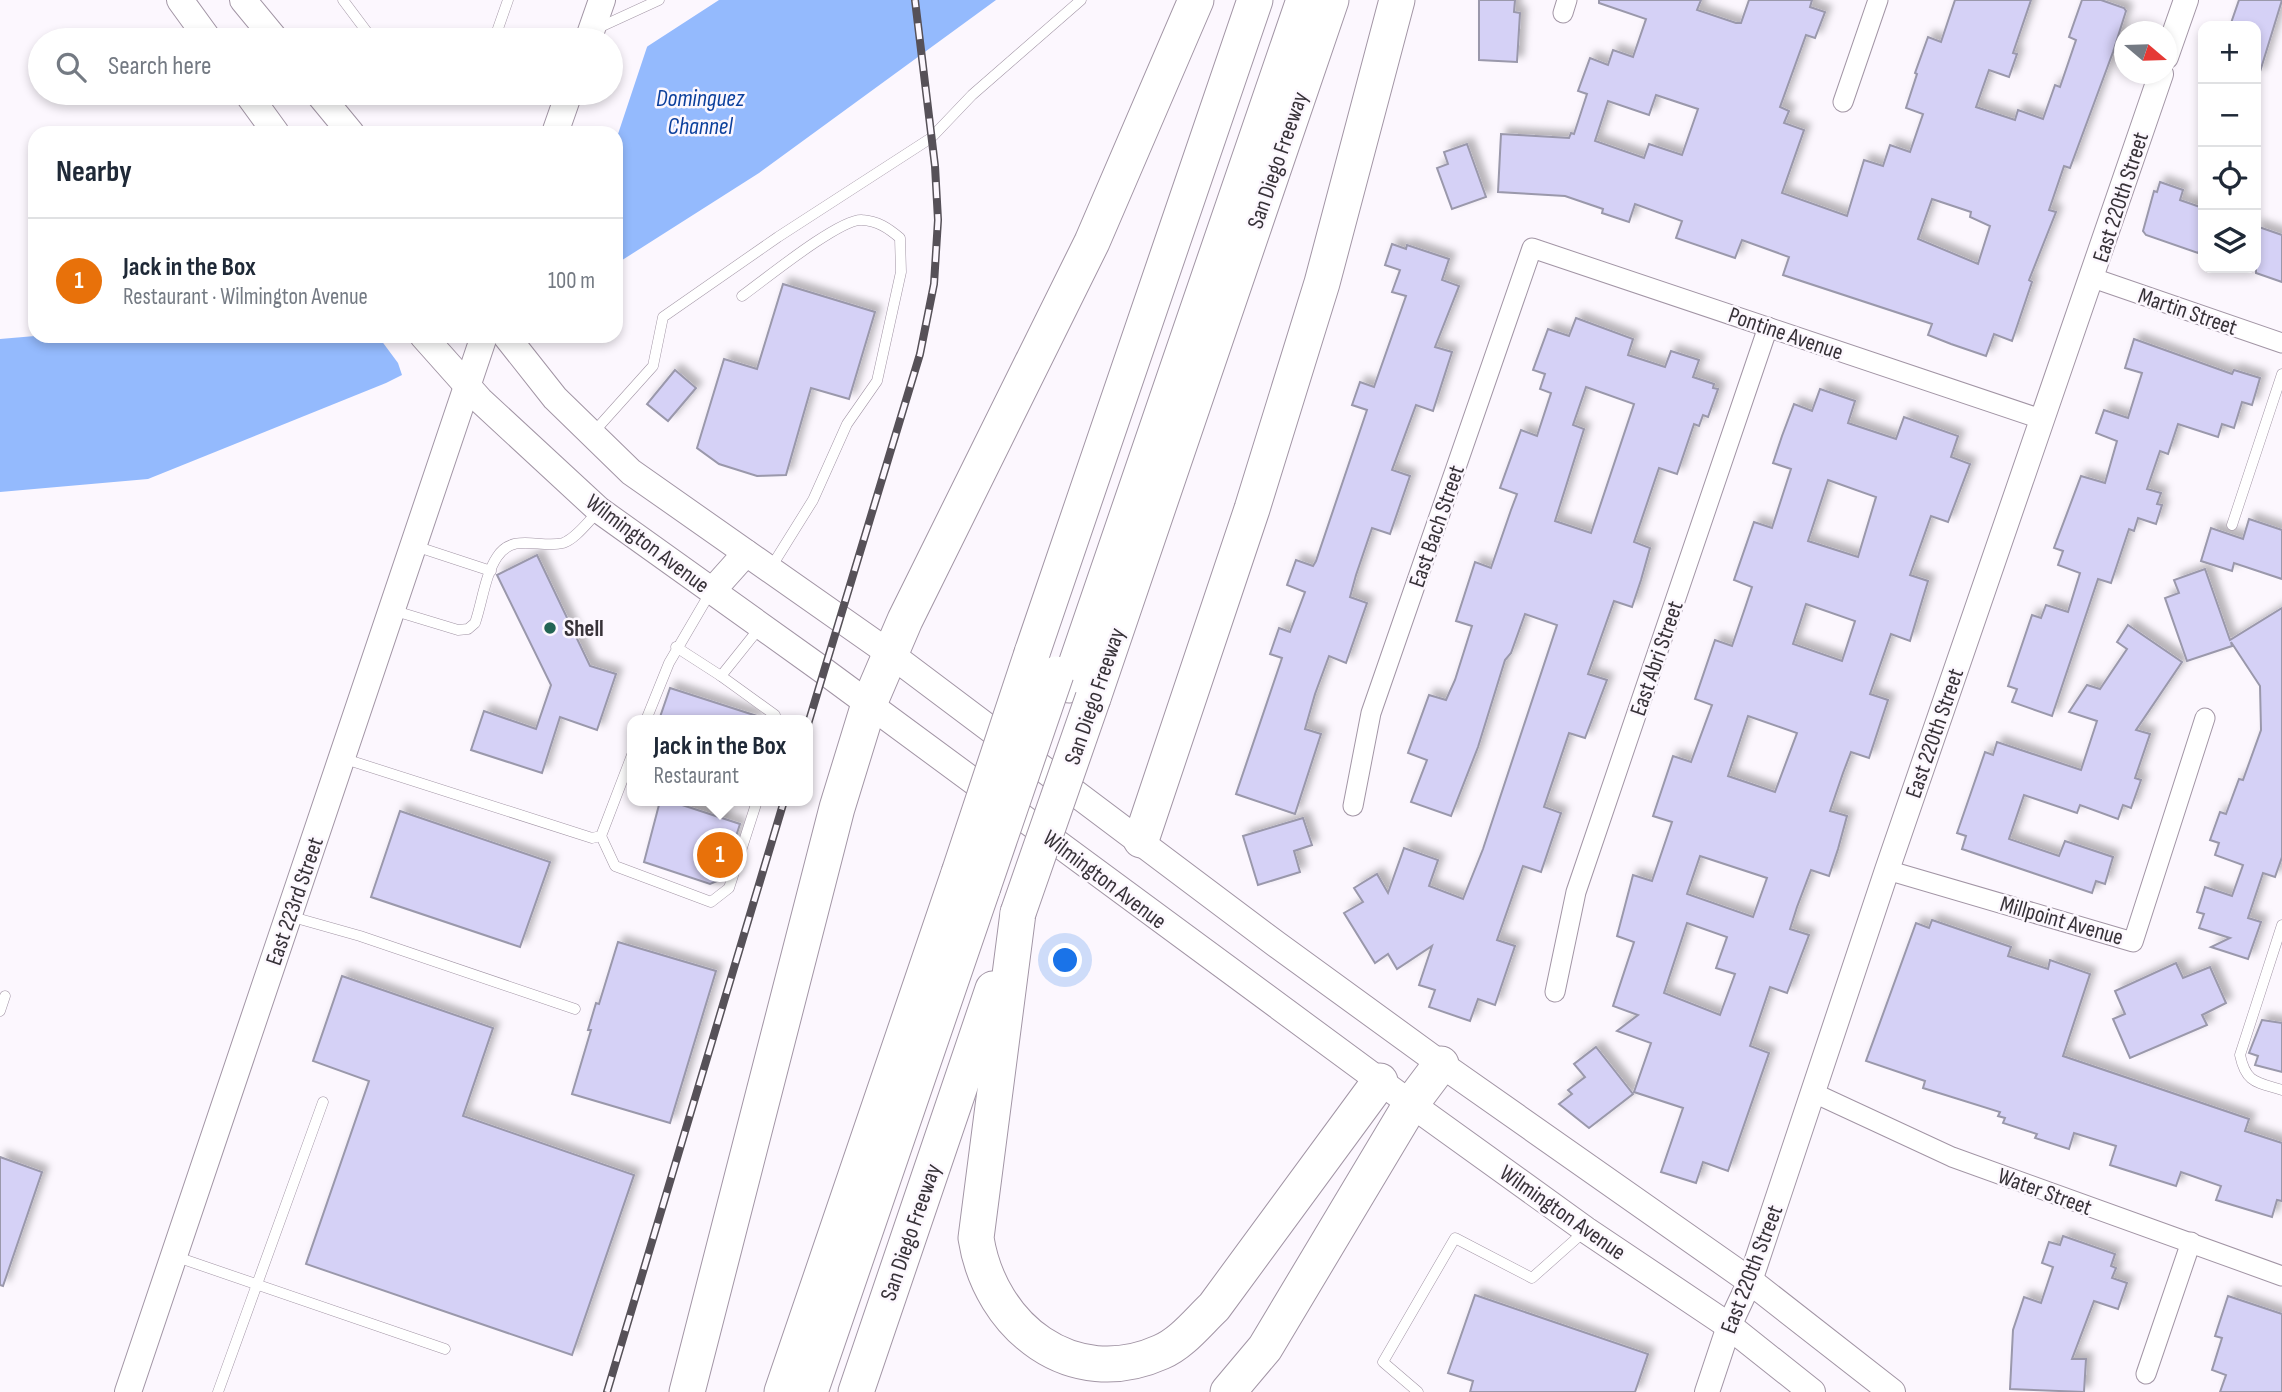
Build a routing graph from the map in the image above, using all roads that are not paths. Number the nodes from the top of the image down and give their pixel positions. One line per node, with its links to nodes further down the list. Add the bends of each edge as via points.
1 (180, 0): 17 (main road)
2 (343, 0): 19 (lane)
3 (508, 0): 20 (lane)
4 (602, 0): 21 (main road)
5 (659, 0): 22 (lane)
6 (1081, 0): 42 (lane, via 972,95 931,138 663,317 653,366)
7 (1196, 0): 53 (highway, via 1093,242)
8 (1255, 0): 55 (highway, San Diego Freeway)
9 (1287, 0): 55 (highway)
10 (1304, 0): 55 (highway)
11 (1331, 0): 55 (highway, San Diego Freeway)
12 (1397, 0): 65 (highway, via 1322,283 1252,509)
13 (1878, 0): 24 (street)
14 (2186, 0): 16 (street)
15 (250, 3): 18 (main road)
16 (2177, 26)
17 (200, 28)
18 (268, 28)
19 (364, 28)
20 (498, 28)
21 (592, 28)
22 (605, 28)
23 (2158, 84): 32 (street, East 220th Street)
24 (1843, 102)
25 (256, 105): 28 (main road)
26 (328, 105): 29 (main road)
27 (565, 105): 30 (main road)
28 (271, 126)
29 (345, 126)
30 (557, 126)
31 (1532, 248): 34 (street, Pontine Avenue); 63 (street, East Bach Street, via 1371,713)
32 (2093, 278): 38 (street, Martin Street); 41 (street, East 220th Street)
33 (742, 296): 47 (lane, via 826,235 858,219 882,223 900,238 901,272 877,381 847,424 813,500)
34 (1768, 327): 41 (street, Pontine Avenue); 70 (street, East Abri Street, via 1576,892)
35 (427, 343): 40 (main road, Wilmington Avenue)
36 (482, 343): 40 (main road, East 223rd Street)
37 (512, 343): 42 (main road, Wilmington Avenue)
38 (2282, 343)
39 (2282, 374): 44 (lane)
40 (469, 399): 43 (main road, Wilmington Avenue); 45 (main road, East 223rd Street)
41 (2041, 419): 66 (street, East 220th Street)
42 (592, 434): 46 (main road, Wilmington Avenue, via 631,472)
43 (599, 510): 48 (lane, via 566,542 515,544 498,555); 49 (main road, Wilmington Avenue)
44 (2232, 524)
45 (414, 545): 48 (lane); 50 (main road, East 223rd Street)
46 (746, 553): 47 (main road, Wilmington Avenue); 49 (main road)
47 (770, 569): 53 (main road, Wilmington Avenue)
48 (491, 571): 50 (lane, via 475,624 468,629 457,630)
49 (712, 591): 51 (main road, Wilmington Avenue); 52 (lane)
50 (392, 610): 60 (main road, East 223rd Street)
51 (761, 626): 54 (lane); 56 (main road, Wilmington Avenue)
52 (676, 648): 54 (lane); 57 (lane)
53 (889, 653): 56 (highway); 65 (main road, Wilmington Avenue)
54 (721, 676): 58 (lane)
55 (1062, 678): 67 (highway, San Diego Freeway, bridge); 67 (highway, San Diego Freeway, bridge)
56 (869, 704): 75 (main road, Wilmington Avenue); 91 (highway, via 833,821)
57 (648, 715)
58 (775, 715)
59 (2205, 718): 66 (street, Millpoint Avenue, via 2133,942)
60 (342, 758): 64 (lane, via 592,838); 68 (main road, East 223rd Street)
61 (627, 768): 64 (lane)
62 (755, 806): 64 (lane, via 729,888 711,902 615,866)
63 (1353, 806)
64 (601, 836)
65 (1140, 840): 74 (main road, Wilmington Avenue)
66 (1887, 870): 77 (street, East 220th Street)
67 (990, 892): 75 (highway, via 976,1238 980,1265 1002,1309 1046,1347 1097,1364 1161,1352 1186,1335 1214,1307); 92 (highway, San Diego Freeway); 93 (highway); 94 (highway); 95 (highway, San Diego Freeway)
68 (289, 916): 72 (lane); 82 (main road, East 223rd Street)
69 (2282, 925): 76 (lane, via 2240,1055 2249,1079)
70 (1555, 992)
71 (5, 996): 73 (lane)
72 (575, 1009)
73 (0, 1011)
74 (1441, 1064): 79 (highway); 84 (main road, Wilmington Avenue)
75 (1380, 1081): 79 (main road, Wilmington Avenue)
76 (2282, 1090)
77 (1814, 1093): 81 (street, Water Street, via 1952,1157); 84 (street, East 220th Street)
78 (323, 1102): 85 (lane)
79 (1411, 1104): 80 (main road, Wilmington Avenue); 96 (highway, via 1265,1348)
80 (1587, 1230): 86 (main road, Wilmington Avenue); 97 (lane, via 1532,1278 1455,1238 1383,1362)
81 (2191, 1242): 83 (street, Water Street); 88 (street)
82 (174, 1256): 85 (lane); 89 (main road, East 223rd Street)
83 (2282, 1276)
84 (1750, 1281): 86 (street, East 220th Street); 100 (main road, Wilmington Avenue)
85 (255, 1284): 87 (lane); 90 (lane)
86 (1729, 1326): 98 (street, East 220th Street); 99 (main road, Wilmington Avenue)
87 (445, 1349)
88 (2146, 1374)
89 (128, 1392)
90 (218, 1392)
91 (687, 1392)
92 (782, 1392)
93 (810, 1392)
94 (829, 1392)
95 (856, 1392)
96 (1228, 1392)
97 (1418, 1392)
98 (1707, 1392)
99 (1812, 1392)
100 (1892, 1392)

